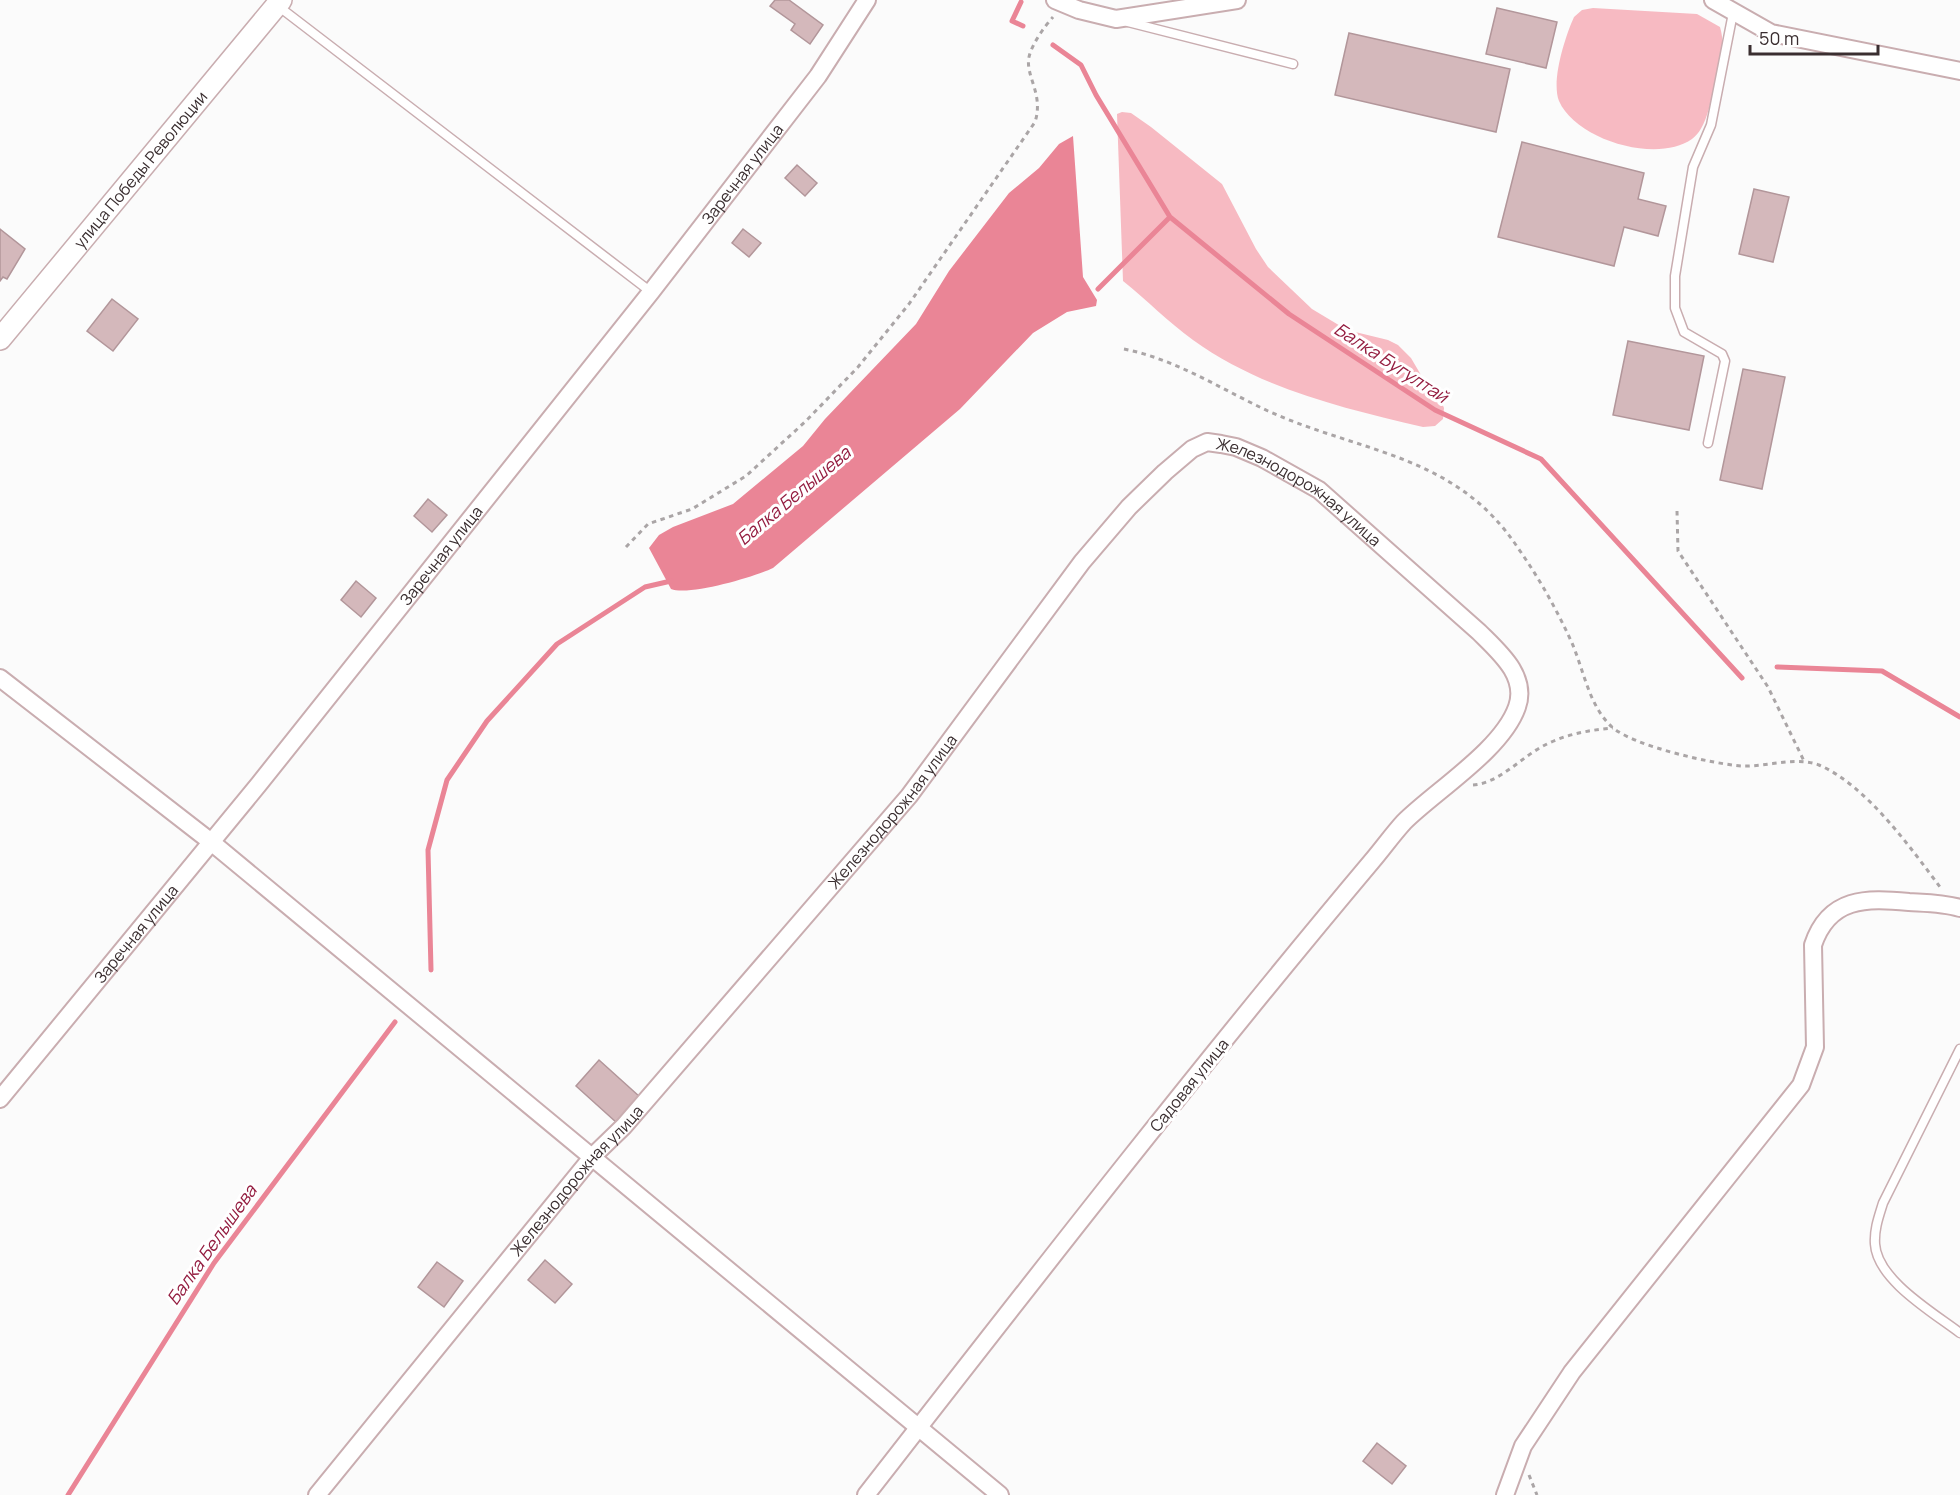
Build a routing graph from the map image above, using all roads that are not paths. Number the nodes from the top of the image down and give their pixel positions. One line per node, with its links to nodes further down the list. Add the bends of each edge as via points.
1 (867, 0): 10 (street, Заречная улица, via 818,76)
2 (1237, 0): 7 (street)
3 (1713, 0): 6 (street)
4 (279, 3): 10 (lane); 11 (street, улица Победы Революции)
5 (1061, 3): 7 (street)
6 (1733, 13): 9 (street, via 1755,26 1790,38); 12 (lane, via 1711,125 1694,167 1675,276 1675,308 1684,332 1722,354 1725,361)
7 (1116, 19): 8 (lane)
8 (1293, 64)
9 (1960, 71)
10 (651, 292): 15 (street, Заречная улица)
11 (2, 332)
12 (1708, 443)
13 (0, 678): 15 (street)
14 (1519, 688): 19 (street, Железнодорожная улица, via 1503,656 1319,490 1236,447 1207,442 1192,449 1129,507 1082,562 909,796 624,1126); 21 (street, Садовая улица, via 1518,704 1511,719 1450,785 1404,822 1318,924)
15 (210, 841): 18 (street, Заречная улица); 19 (street)
16 (1956, 907): 25 (street, via 1888,900 1857,902 1827,917 1818,929 1814,945 1815,1047 1801,1085 1572,1372 1534,1427)
17 (1960, 1049): 20 (lane, via 1883,1203 1876,1224 1875,1246 1891,1278)
18 (0, 1099)
19 (593, 1156): 21 (street); 22 (street, Железнодорожная улица)
20 (1960, 1333)
21 (919, 1427): 23 (street, Садовая улица); 24 (street)
22 (317, 1495)
23 (866, 1495)
24 (1000, 1495)
25 (1505, 1495)

